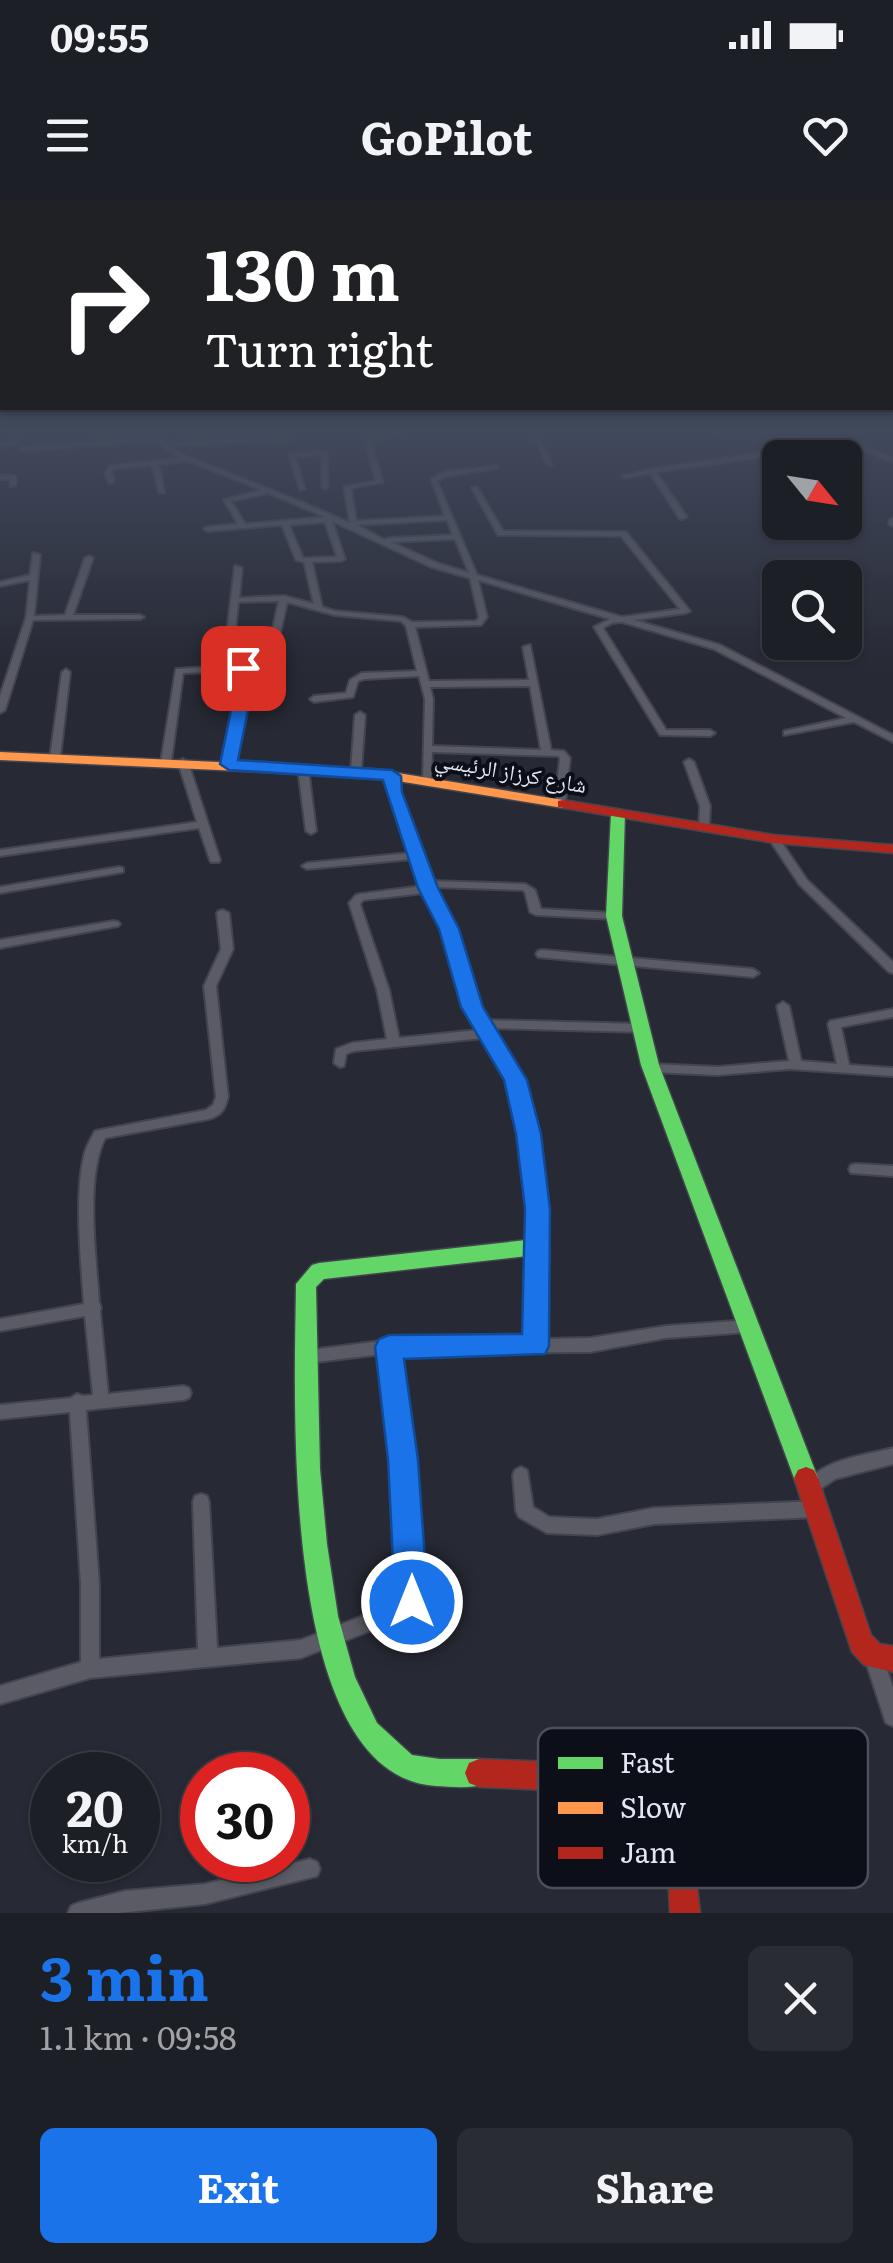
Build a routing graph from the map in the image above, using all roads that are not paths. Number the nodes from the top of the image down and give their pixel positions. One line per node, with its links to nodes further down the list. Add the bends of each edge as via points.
1 (235, 513): 12 (street)
2 (320, 513): 9 (street)
3 (352, 513): 11 (street)
4 (446, 513): 7 (street)
5 (489, 513): 26 (street, via 501,533 624,534)
6 (680, 513): 8 (street)
7 (448, 518): 11 (street); 14 (street)
8 (683, 518)
9 (332, 519): 10 (street); 11 (street); 18 (street, via 343,558)
10 (285, 522): 12 (street); 18 (street, via 300,560)
11 (354, 525): 15 (street)
12 (243, 526): 13 (street)
13 (208, 528)
14 (456, 537): 15 (street); 21 (street)
15 (383, 540): 21 (street)
16 (36, 555): 20 (street)
17 (89, 558): 29 (street)
18 (308, 562): 25 (street)
19 (238, 568): 24 (street)
20 (32, 577): 22 (street); 28 (street)
21 (474, 577): 30 (street); 31 (street, via 480,622)
22 (0, 584)
23 (284, 598): 24 (street); 24 (street, via 273,649 266,651 229,649); 25 (street)
24 (238, 600)
25 (319, 610): 31 (street)
26 (682, 613): 30 (street); 32 (street)
27 (140, 617): 29 (street)
28 (30, 618): 29 (street); 38 (street)
29 (68, 618)
30 (618, 620): 32 (street); 43 (street, via 598,627 661,730 674,736)
31 (410, 625): 35 (street)
32 (690, 638): 42 (street)
33 (527, 647): 36 (street)
34 (66, 672): 49 (street)
35 (423, 673): 37 (street); 39 (street, via 362,676 350,695)
36 (534, 683): 37 (street); 47 (street)
37 (426, 684): 46 (street)
38 (2, 694): 40 (street)
39 (314, 699)
40 (0, 710)
41 (360, 715): 54 (street)
42 (856, 719): 44 (street); 45 (street)
43 (710, 733)
44 (787, 733)
45 (893, 739)
46 (429, 749): 47 (street); 56 (street)
47 (546, 752): 57 (street, via 565,758)
48 (0, 756): 49 (street, شارع كرزاز الرئيسي)
49 (55, 758): 50 (street, شارع كرزاز الرئيسي)
50 (175, 762): 52 (street, شارع كرزاز الرئيسي); 52 (street, via 179,670 243,668 248,670); 59 (street)
51 (689, 762): 60 (street)
52 (229, 764): 53 (street, شارع كرزاز الرئيسي)
53 (302, 768): 54 (street, شارع كرزاز الرئيسي); 61 (street)
54 (356, 772): 55 (street, شارع كرزاز الرئيسي)
55 (392, 776): 56 (street, شارع كرزاز الرئيسي); 65 (street)
56 (426, 780): 57 (street, شارع كرزاز الرئيسي)
57 (560, 803): 58 (street, شارع كرزاز الرئيسي)
58 (618, 814): 60 (street, شارع كرزاز الرئيسي); 72 (street)
59 (203, 824): 64 (street); 66 (street)
60 (704, 828): 62 (street, شارع كرزاز الرئيسي)
61 (311, 831)
62 (774, 838): 63 (street, شارع كرزاز الرئيسي); 77 (street, via 802,882)
63 (893, 849)
64 (0, 853)
65 (417, 854): 67 (street); 69 (street)
66 (215, 860)
67 (307, 866)
68 (119, 870): 70 (street)
69 (427, 886): 72 (street, via 524,887 536,912); 82 (street); 83 (street, via 360,897 354,904 388,1000)
70 (0, 890)
71 (223, 914): 92 (street, via 227,950 210,986 222,1103 209,1114 111,1130 92,1142 86,1184)
72 (614, 916): 76 (street)
73 (114, 924): 74 (street)
74 (0, 944)
75 (542, 954): 76 (street)
76 (628, 965): 78 (street); 81 (street)
77 (893, 969)
78 (753, 973)
79 (784, 1006): 85 (street)
80 (893, 1013): 87 (street, via 834,1024)
81 (642, 1028): 82 (street); 86 (street)
82 (485, 1029): 83 (street); 91 (street, via 519,1090 535,1172)
83 (393, 1042): 84 (street, via 344,1049)
84 (340, 1062)
85 (796, 1066): 86 (street); 87 (street)
86 (651, 1068): 94 (street)
87 (844, 1070): 88 (street)
88 (893, 1072)
89 (856, 1169): 90 (street)
90 (893, 1171)
91 (536, 1246): 95 (street); 97 (street, via 320,1270 306,1284)
92 (94, 1308): 93 (street); 99 (street)
93 (0, 1324)
94 (749, 1326): 95 (street); 104 (street)
95 (536, 1346): 96 (street)
96 (389, 1347): 97 (street); 107 (street, via 413,1596 407,1608)
97 (308, 1356): 107 (street, via 308,1451)
98 (182, 1394): 99 (street)
99 (100, 1399): 100 (street)
100 (76, 1401): 101 (street); 110 (street)
101 (0, 1412)
102 (893, 1456): 104 (street, via 830,1472)
103 (521, 1475): 106 (street, via 525,1511 558,1527)
104 (810, 1488): 106 (street)
105 (201, 1502): 108 (street)
106 (818, 1510): 109 (street, via 860,1642)
107 (332, 1637): 108 (street, via 301,1650); 113 (street, via 345,1700 383,1754 404,1766)
108 (208, 1657): 110 (street)
109 (883, 1658): 112 (street)
110 (90, 1669): 111 (street)
111 (0, 1694)
112 (893, 1716)
113 (538, 1774)
114 (255, 1882): 116 (street)
115 (683, 1888): 117 (street)
116 (78, 1913)
117 (685, 1913)

